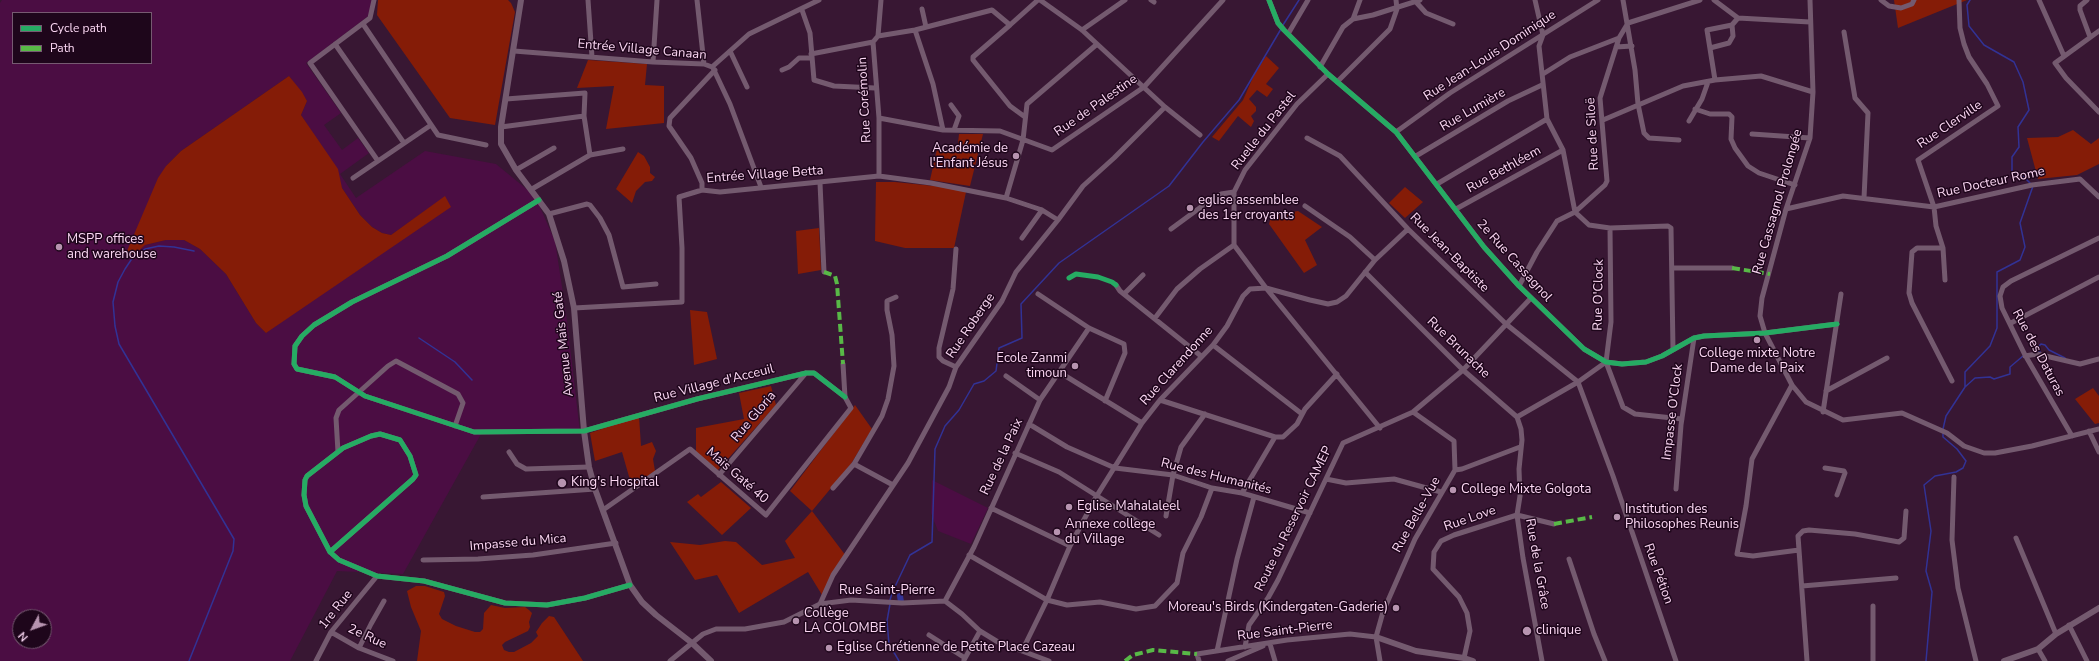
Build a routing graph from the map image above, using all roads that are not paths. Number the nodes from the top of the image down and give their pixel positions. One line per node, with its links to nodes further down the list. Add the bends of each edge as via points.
1 (374, 0): 34 (street, via 370,18)
2 (521, 0): 54 (street, Avenue Maïs Gaté)
3 (588, 0): 58 (street)
4 (657, 0): 59 (street)
5 (697, 0): 60 (street)
6 (819, 0): 29 (street, Entrée Village Canaan)
7 (881, 0): 45 (street)
8 (1039, 0): 36 (street); 40 (street)
9 (1125, 0): 40 (street)
10 (1223, 0): 71 (street, Rue de Palestine)
11 (1269, 0): 42 (street, 2e Rue Cassagnol, via 1278,23)
12 (1308, 0): 42 (street)
13 (1360, 0): 31 (street)
14 (1396, 0): 28 (street)
15 (1535, 0): 44 (street)
16 (1598, 0): 44 (street, Rue Jean-Louis Dominique)
17 (1623, 0): 33 (street)
18 (1700, 0): 33 (street)
19 (1714, 0): 30 (street)
20 (1810, 0): 32 (street, Rue Cassagnol Prolongée)
21 (1881, 0): 22 (street, via 1890,6 1901,8 1912,4)
22 (1914, 0)
23 (1959, 0): 120 (street, Rue Clerville, via 1960,28 1964,44 1998,106 1918,160)
24 (2039, 0): 57 (street)
25 (2087, 0): 46 (street, via 2080,6 2080,10)
26 (1418, 1): 28 (street); 35 (street, via 1426,13)
27 (922, 9): 38 (street)
28 (1397, 9): 31 (street); 67 (street, via 1390,29)
29 (802, 10): 55 (street, Entrée Village Canaan, via 749,34); 56 (street, via 810,33)
30 (1738, 18): 32 (street); 37 (street)
31 (1353, 19): 61 (street, via 1343,27)
32 (1810, 22): 73 (street, Rue Cassagnol Prolongée)
33 (1628, 23): 47 (street, Rue de Siloë); 51 (street)
34 (363, 24): 49 (street); 86 (street)
35 (1453, 24)
36 (1010, 25): 38 (street, via 992,10); 81 (street, via 973,57 973,60 1010,106)
37 (1732, 25): 53 (street, via 1733,36 1729,43); 53 (street, via 1707,30)
38 (926, 27): 39 (street)
39 (915, 30): 45 (street); 88 (street, via 933,84)
40 (1082, 30): 50 (street)
41 (2099, 31): 46 (street)
42 (1286, 32): 61 (street, 2e Rue Cassagnol)
43 (1844, 32): 116 (street, via 1855,98 1868,113)
44 (1543, 35): 65 (street, via 1539,46); 90 (street, Rue Jean-Louis Dominique, via 1450,93)
45 (878, 36): 48 (street, Rue Corémolin)
46 (2090, 37): 57 (street)
47 (1619, 38): 52 (street, Rue de Siloë); 65 (street, via 1570,57)
48 (873, 42): 56 (street); 72 (street, Rue Corémolin)
49 (335, 44): 97 (street); 104 (street, via 310,63)
50 (1096, 45): 71 (street); 81 (street, via 1027,104)
51 (1632, 46): 52 (street); 75 (street)
52 (1616, 47): 84 (street, Rue de Siloë, via 1600,98)
53 (1710, 48): 66 (street)
54 (514, 51): 58 (street, Entrée Village Canaan); 74 (street, Avenue Maïs Gaté)
55 (730, 51): 62 (street, Entrée Village Canaan); 70 (street)
56 (812, 56): 63 (street, via 799,58); 72 (street, via 814,80 834,86)
57 (2064, 56): 79 (street, via 2055,63)
58 (592, 57): 59 (street, Entrée Village Canaan)
59 (653, 62): 60 (street, Entrée Village Canaan)
60 (704, 64): 62 (street, Entrée Village Canaan)
61 (1320, 67): 64 (street, 2e Rue Cassagnol)
62 (713, 69): 111 (street, via 730,104); 113 (street, via 670,118 669,126 691,158)
63 (782, 70)
64 (1328, 74): 67 (street, 2e Rue Cassagnol); 114 (street, Ruelle du Pastel, via 1297,104 1257,154)
65 (1543, 74): 69 (street)
66 (1715, 80): 68 (street); 73 (street, via 1761,76)
67 (1337, 82): 90 (street, 2e Rue Cassagnol)
68 (1708, 82): 75 (street, via 1683,86); 78 (street)
69 (1542, 85): 83 (street); 103 (street, Rue Lumière, via 1508,101)
70 (747, 87)
71 (1144, 87): 77 (street); 95 (street, Rue de Palestine, via 1052,150)
72 (875, 88): 82 (street, Rue Corémolin)
73 (1813, 92): 94 (street, Rue Cassagnol Prolongée)
74 (506, 99): 80 (street, via 583,92 586,96); 87 (street, Avenue Maïs Gaté)
75 (1638, 104): 84 (street); 96 (street, via 1647,137)
76 (951, 105): 89 (street, via 959,116)
77 (1165, 107): 92 (street); 126 (street, Rue Roberge, via 1083,186)
78 (1695, 110): 85 (street); 110 (street, via 1710,114 1728,114 1732,117 1731,139 1734,148 1748,166 1759,173)
79 (2099, 112)
80 (584, 116): 87 (street); 102 (street)
81 (1025, 117): 95 (street)
82 (879, 118): 88 (street, Rue de Palestine); 106 (street, Rue Corémolin)
83 (1547, 119): 101 (street); 109 (street)
84 (1603, 120): 124 (street, Rue de Siloë, via 1607,181)
85 (1689, 121)
86 (431, 125): 97 (street); 98 (street, via 438,135)
87 (501, 127): 105 (street, Avenue Maïs Gaté, via 501,144)
88 (943, 130): 89 (street, Rue de Palestine)
89 (954, 130): 95 (street, Rue de Palestine, via 1000,131)
90 (1396, 132): 103 (street, 2e Rue Cassagnol)
91 (1752, 134): 94 (street)
92 (1200, 135)
93 (1307, 138): 129 (street, Rue Jean-Baptiste, via 1340,156)
94 (1810, 138): 110 (street, Rue Cassagnol Prolongée)
95 (1023, 140): 115 (street)
96 (1679, 140)
97 (404, 143): 104 (street)
98 (486, 145)
99 (554, 148): 105 (street)
100 (623, 149): 102 (street)
101 (1563, 150): 121 (street, Rue Bethléem); 124 (street)
102 (590, 155): 112 (street)
103 (1416, 156): 109 (street, 2e Rue Cassagnol)
104 (378, 161): 107 (street)
105 (516, 170): 112 (street, Avenue Maïs Gaté)
106 (879, 176): 108 (street, Entrée Village Betta); 115 (street, Entrée Village Betta)
107 (353, 178)
108 (820, 183): 111 (street, Entrée Village Betta); 138 (street)
109 (1437, 184): 121 (street, 2e Rue Cassagnol)
110 (1795, 185): 122 (street, Rue Cassagnol Prolongée)
111 (761, 187): 113 (street, Entrée Village Betta, via 720,192)
112 (532, 189): 118 (street, Avenue Maïs Gaté)
113 (702, 190): 152 (street, Entrée Village Betta, via 679,197 682,302)
114 (1234, 192): 128 (street, via 1221,194); 132 (street, Ruelle du Pastel)
115 (1006, 198): 123 (street, Entrée Village Betta)
116 (1864, 198): 120 (street, Rue Docteur Rome); 122 (street, Rue Docteur Rome, via 1844,196)
117 (2099, 198): 120 (street, Rue Docteur Rome, via 2080,179 2032,185)
118 (539, 200): 125 (street, Avenue Maïs Gaté); 178 (street, Rue Village d'Acceuil, via 447,256 352,302 314,325 297,340 293,353 297,369 335,377)
119 (1305, 206): 135 (street, via 1350,237)
120 (1934, 207): 133 (street, Rue Clerville, via 1936,226)
121 (1456, 209): 145 (street, 2e Rue Cassagnol, via 1484,247)
122 (1786, 209): 158 (street, Rue Cassagnol Prolongée, via 1762,298 1760,316)
123 (1042, 210): 126 (street, Entrée Village Betta); 130 (street)
124 (1575, 212): 127 (street, via 1589,226); 145 (street, Rue de Siloë, via 1557,222)
125 (549, 214): 143 (street, via 590,205 609,235 623,287); 152 (street, Avenue Maïs Gaté, via 564,261)
126 (1058, 220): 168 (street, Rue Roberge, via 1016,272 1002,301)
127 (1610, 228): 136 (street, via 1668,226 1671,230); 166 (street, Rue O'Clock, via 1611,322)
128 (1171, 229)
129 (1408, 229): 135 (street, Rue Clarendonne); 155 (street, Rue Jean-Baptiste)
130 (1022, 238)
131 (2099, 238): 154 (street, Rue des Daturas, via 2011,281 2003,288 2000,296 2002,308)
132 (1234, 245): 146 (street); 153 (street, via 1177,289)
133 (1943, 248): 142 (street, Rue Clerville); 174 (street, via 1917,248 1912,252 1909,293)
134 (956, 249): 168 (street, via 953,289 939,348 939,357)
135 (1376, 260): 139 (street, Rue Clarendonne)
136 (1672, 268): 137 (street); 161 (street)
137 (1732, 268)
138 (824, 272)
139 (1365, 272): 146 (street, Rue Clarendonne, via 1346,296 1328,304); 169 (street, Rue Brunache)
140 (1143, 275): 148 (street)
141 (2099, 277): 154 (street)
142 (1945, 280)
143 (656, 284)
144 (1116, 285): 148 (street)
145 (1519, 286): 151 (street, 2e Rue Cassagnol)
146 (1266, 288): 160 (street, Rue Clarendonne, via 1250,289 1243,296 1227,326); 172 (street)
147 (1038, 294): 157 (street)
148 (1124, 294): 153 (street)
149 (1841, 294): 156 (street)
150 (896, 297): 203 (street, via 887,301 894,366 888,399 882,416)
151 (1531, 298): 155 (street, Route du Reservoir CAMEP); 166 (street, 2e Rue Cassagnol, via 1584,349)
152 (574, 308): 194 (street, Avenue Maïs Gaté)
153 (1155, 318): 162 (street)
154 (2011, 323): 163 (street, Rue des Daturas)
155 (1506, 324): 169 (street, Route du Reservoir CAMEP); 175 (street, Rue Jean-Baptiste)
156 (1837, 324): 158 (street, 2e Rue Cassagnol); 177 (street)
157 (1089, 328): 170 (street, Rue de la Paix); 182 (street, via 1124,344 1125,353)
158 (1765, 333): 159 (street, 2e Rue Cassagnol); 176 (street, Rue Cassagnol Prolongée)
159 (1694, 338): 161 (street, 2e Rue Cassagnol); 188 (street, Impasse O'Clock)
160 (1213, 345): 162 (street, Rue Clarendonne); 186 (street)
161 (1673, 349): 166 (street, 2e Rue Cassagnol, via 1646,362)
162 (1201, 356): 181 (street, Rue Clarendonne)
163 (2025, 356): 165 (street, via 2037,354 2080,364); 196 (street, Rue des Daturas)
164 (1887, 358): 177 (street)
165 (2099, 359)
166 (1606, 362): 175 (street); 188 (street, via 1623,407 1635,414)
167 (843, 364): 179 (street, Maïs Gaté 40)
168 (956, 367): 212 (street, Rue Roberge, via 949,387 908,463)
169 (1463, 370): 183 (street, Route du Reservoir CAMEP); 187 (street, Rue Brunache)
170 (1059, 372): 180 (street, Rue de la Paix); 182 (street)
171 (806, 373): 179 (street, via 814,373); 194 (street, Rue Village d'Acceuil, via 697,399); 208 (street, Rue Gloria)
172 (1337, 374): 186 (street); 192 (street)
173 (1006, 376): 180 (street)
174 (1952, 381)
175 (1578, 382): 187 (street); 276 (street, Rue Pétion)
176 (1792, 385): 184 (street, Rue Cassagnol Prolongée, via 1806,402); 234 (street, via 1752,459 1737,554 1753,556)
177 (1826, 391): 184 (street)
178 (357, 393): 191 (street, Rue Village d'Acceuil); 191 (street, via 393,362 400,362 458,394 463,403); 199 (street, via 336,414)
179 (844, 397): 208 (street, Maïs Gaté 40, via 851,408 766,514)
180 (1040, 400): 190 (street, Rue de la Paix)
181 (1160, 400): 185 (street); 189 (street, Rue Clarendonne)
182 (1105, 401): 189 (street)
183 (1413, 412): 192 (street, Route du Reservoir CAMEP); 207 (street, via 1454,441)
184 (1823, 412): 196 (street, Rue Cassagnol Prolongée, via 1843,420 1902,412 1947,433 1964,446 1989,453)
185 (1205, 414): 197 (street); 209 (street, via 1181,447)
186 (1302, 414): 197 (street, via 1297,424 1284,437)
187 (1517, 417): 198 (street, via 1521,429)
188 (1682, 419): 216 (street, Impasse O'Clock)
189 (1142, 423): 205 (street, Rue Clarendonne)
190 (1029, 424): 202 (street, Rue de la Paix); 205 (street, Rue des Humanités, via 1067,447)
191 (455, 426): 194 (street, Rue Village d'Acceuil, via 474,432)
192 (1380, 428): 211 (street, Route du Reservoir CAMEP, via 1343,444)
193 (2099, 429): 195 (street)
194 (584, 431): 204 (street, Avenue Maïs Gaté)
195 (2089, 431): 196 (street); 201 (street)
196 (2072, 436)
197 (1275, 437): 218 (street)
198 (1520, 447): 207 (street, Rue Belle-Vue); 227 (street, Rue de la Grâce, via 1520,496)
199 (338, 452): 235 (street, via 307,476 304,495 306,506); 235 (street, via 380,434 400,440 416,469 416,475)
200 (509, 452): 204 (street, via 517,464 526,469)
201 (2099, 452)
202 (1015, 453): 221 (street, via 1059,472); 223 (street, Rue de la Paix)
203 (854, 464): 212 (street); 213 (street)
204 (590, 467): 215 (street, Avenue Maïs Gaté)
205 (1115, 468): 209 (street, Rue des Humanités); 221 (street, Rue Clarendonne)
206 (1824, 468): 219 (street, via 1845,473)
207 (1455, 470): 217 (street, Rue Belle-Vue)
208 (719, 475): 224 (street, Maïs Gaté 40, via 690,449)
209 (1173, 475): 214 (street, Rue des Humanités); 228 (street)
210 (1954, 477): 279 (street, via 1952,540 1957,581)
211 (1326, 479): 217 (street, via 1346,483 1394,479); 226 (street, Route du Reservoir CAMEP)
212 (893, 485): 246 (street, Rue Roberge, via 834,575)
213 (833, 488)
214 (1212, 488): 218 (street, Rue des Humanités); 243 (street, via 1183,553 1177,583 1155,606 1136,609 1100,602 1067,604)
215 (595, 489): 220 (street); 224 (street, Avenue Maïs Gaté)
216 (1676, 489)
217 (1441, 492): 254 (street, Rue Belle-Vue, via 1403,563)
218 (1242, 493): 222 (street, Rue des Humanités)
219 (1837, 495)
220 (483, 497)
221 (1096, 497): 230 (street); 233 (street, Rue Clarendonne)
222 (1254, 497): 226 (street, Rue des Humanités); 261 (street)
223 (991, 508): 233 (street); 236 (street, Rue de la Paix)
224 (603, 510): 232 (street, Avenue Maïs Gaté)
225 (1906, 511): 234 (street, via 1904,538 1901,542 1809,530 1798,536)
226 (1310, 513): 257 (street, Route du Reservoir CAMEP, via 1278,580 1249,625)
227 (1517, 515): 229 (street); 262 (street, Rue Love, via 1454,535 1441,541 1434,552 1433,569 1459,597 1467,613 1470,632); 274 (street, Rue de la Grâce)
228 (1166, 516)
229 (1554, 524)
230 (1159, 535)
231 (2016, 538): 252 (street)
232 (616, 543): 238 (street, Impasse du Mica, via 533,555); 241 (street, Avenue Maïs Gaté)
233 (1070, 546): 243 (street, Rue Clarendonne)
234 (1799, 550): 242 (street)
235 (330, 552): 239 (street, via 339,560)
236 (969, 555): 243 (street); 244 (street, Rue de la Paix)
237 (1569, 559): 275 (street)
238 (423, 560)
239 (377, 576): 241 (street, via 424,581 505,603 547,605); 251 (street, 1re Rue)
240 (1896, 578): 242 (street)
241 (630, 586): 255 (street, Avenue Maïs Gaté, via 656,615)
242 (1802, 586): 277 (street)
243 (1047, 600): 260 (street, Rue Clarendonne)
244 (945, 601): 246 (street, Rue Saint-Pierre, via 895,603 851,600); 250 (street, Rue Saint-Pierre)
245 (384, 602): 258 (street)
246 (820, 604): 255 (street, Rue Saint-Pierre, via 784,622 745,629 716,629)
247 (1873, 606): 278 (street)
248 (2099, 608): 249 (street)
249 (2069, 625): 252 (street); 282 (street)
250 (980, 631): 260 (street, Rue Saint-Pierre, via 998,642); 263 (street)
251 (331, 632): 258 (street, 2e Rue); 264 (street, 1re Rue)
252 (2056, 634): 259 (street)
253 (929, 635): 263 (street)
254 (1376, 637): 256 (street, Rue Saint-Pierre, via 1350,634); 262 (street, via 1416,652); 272 (street)
255 (692, 642): 266 (street, Rue Saint-Pierre); 267 (street, Avenue Maïs Gaté)
256 (1270, 644): 257 (street, Rue Saint-Pierre); 270 (street); 271 (street)
257 (1245, 647): 261 (street, Rue Saint-Pierre)
258 (359, 648): 265 (street, 2e Rue)
259 (2038, 649): 280 (street); 281 (street)
260 (1022, 650): 268 (street, Rue Saint-Pierre)
261 (1216, 651): 269 (street, Rue Saint-Pierre, via 1197,654)
262 (1464, 658): 273 (street)
263 (965, 659)
264 (316, 661)
265 (393, 661)
266 (670, 661)
267 (711, 661)
268 (1049, 661)
269 (1199, 661)
270 (1228, 661)
271 (1276, 661)
272 (1380, 661)
273 (1473, 661)
274 (1542, 661)
275 (1605, 661)
276 (1676, 661)
277 (1807, 661)
278 (1873, 661)
279 (1976, 661)
280 (2004, 661)
281 (2045, 661)
282 (2087, 661)

